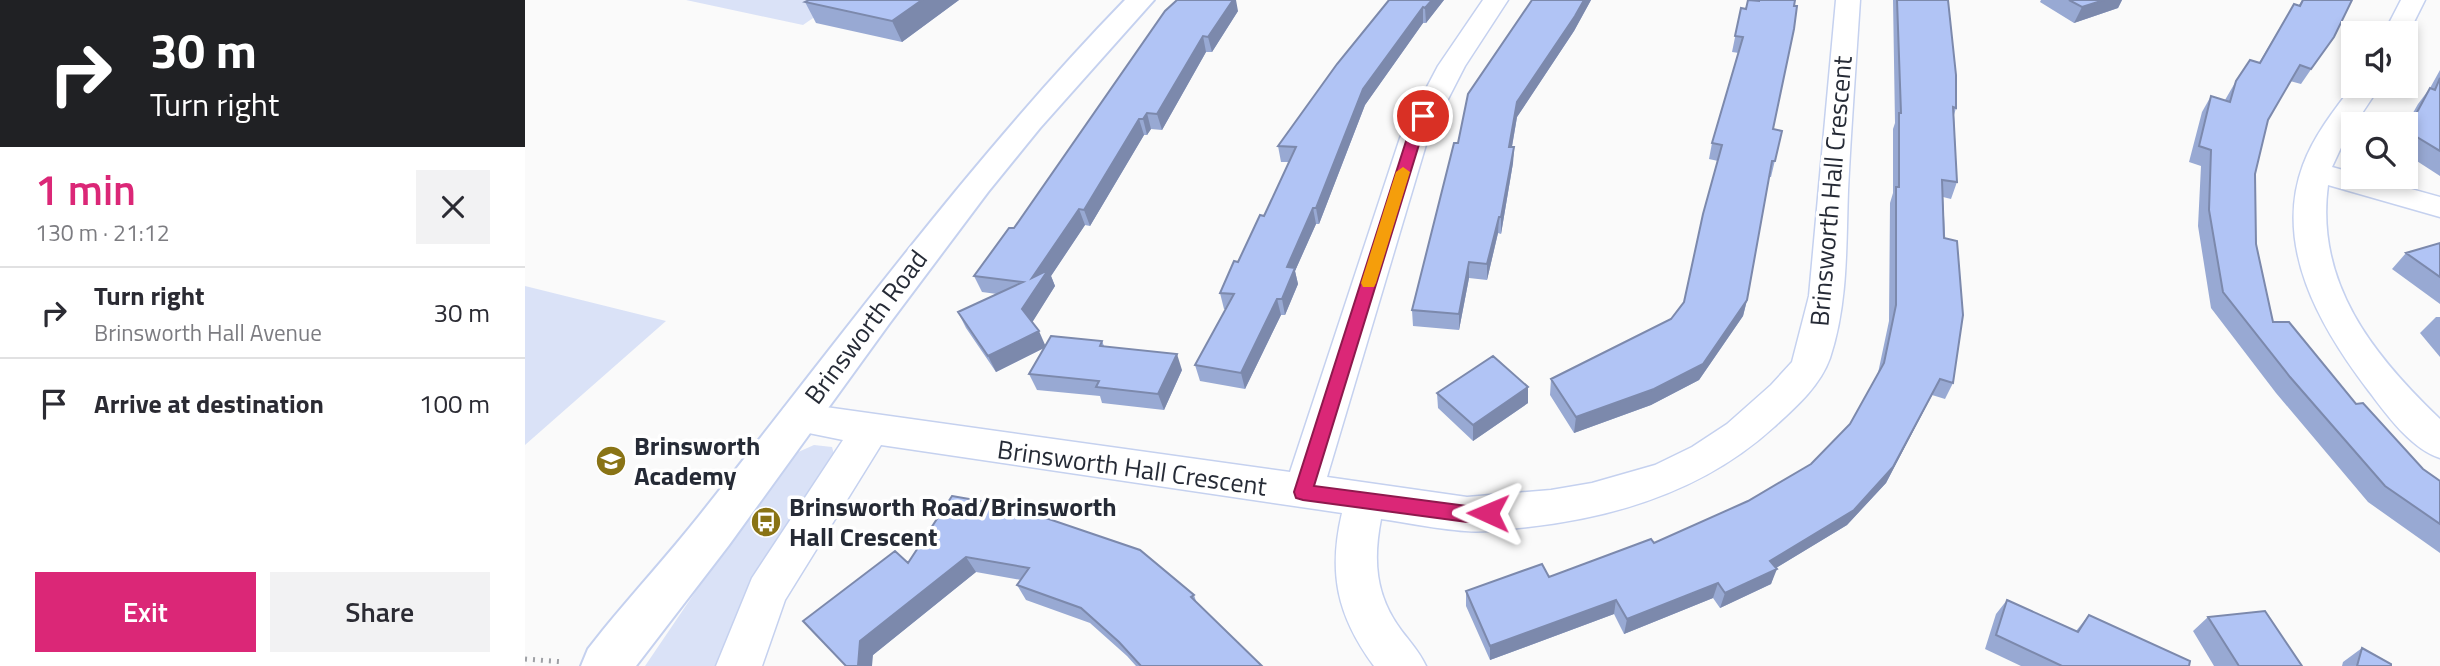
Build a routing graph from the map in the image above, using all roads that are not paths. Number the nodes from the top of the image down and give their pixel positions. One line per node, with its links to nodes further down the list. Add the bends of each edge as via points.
1 (1140, 0): 9 (main road, Brinsworth Road, via 1039,109 908,270)
2 (1496, 0): 12 (street, via 1433,95 1414,138)
3 (1848, 0): 13 (street, Brinsworth Hall Crescent, via 1828,282 1812,360 1795,385 1761,419 1712,456 1649,485 1598,501 1467,514)
4 (2413, 0): 5 (street)
5 (2403, 21)
6 (2358, 98): 7 (street, via 2327,145)
7 (2316, 172): 8 (street); 11 (street, via 2310,201 2311,239 2317,272 2332,305 2346,335 2375,374)
8 (2440, 207)
9 (797, 418): 10 (street, Brinsworth Hall Crescent); 14 (main road, Brinsworth Road)
10 (870, 430): 12 (street, Brinsworth Hall Crescent); 15 (street, via 767,592)
11 (2440, 443)
12 (1303, 492): 13 (street, Brinsworth Hall Crescent)
13 (1364, 501): 16 (street, via 1355,559 1357,588 1370,620)
14 (605, 666)
15 (739, 666)
16 (1403, 666)

